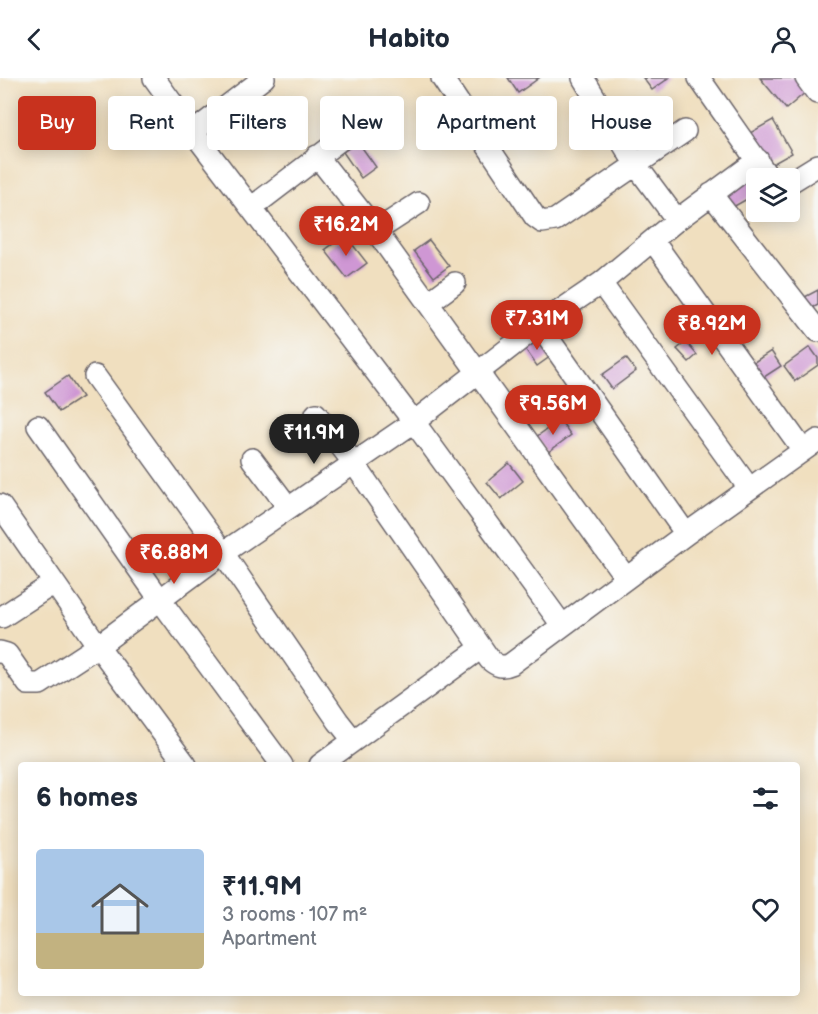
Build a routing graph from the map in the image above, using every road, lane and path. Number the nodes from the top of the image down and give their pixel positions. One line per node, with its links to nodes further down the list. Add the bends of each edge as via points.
1 (154, 78): 6 (street)
2 (442, 78): 13 (street, via 542,222 555,220)
3 (583, 78): 13 (street)
4 (699, 78): 12 (street)
5 (255, 81): 7 (street)
6 (167, 96)
7 (195, 130)
8 (685, 131): 13 (street)
9 (195, 135): 19 (street)
10 (325, 150): 11 (street)
11 (317, 156): 19 (street); 21 (street)
12 (758, 160): 15 (street); 17 (street)
13 (636, 165): 20 (street)
14 (818, 165): 16 (street)
15 (763, 168)
16 (800, 176)
17 (711, 194): 20 (street); 27 (street)
18 (419, 204): 21 (street)
19 (251, 208): 31 (street)
20 (677, 220): 22 (street)
21 (376, 231): 25 (street)
22 (653, 241): 24 (street); 33 (street)
23 (455, 283): 25 (street)
24 (601, 283): 26 (street); 36 (street)
25 (428, 303): 28 (street)
26 (539, 325): 28 (street); 39 (street)
27 (818, 331)
28 (478, 372): 31 (street); 41 (street)
29 (95, 376): 40 (street)
30 (316, 414): 35 (street)
31 (414, 422): 35 (street); 45 (street)
32 (38, 426): 43 (street)
33 (811, 445): 36 (street)
34 (252, 459): 38 (street)
35 (353, 462): 38 (street); 47 (street)
36 (749, 488): 39 (street)
37 (0, 506): 42 (street)
38 (288, 507): 40 (street)
39 (686, 534): 41 (street)
40 (224, 553): 43 (street); 49 (street)
41 (626, 578): 45 (street)
42 (54, 583): 44 (street); 46 (street)
43 (161, 601): 46 (street); 51 (street)
44 (2, 617)
45 (562, 626): 47 (street, via 507,666 496,665)
46 (98, 646): 48 (street, via 33,685 24,680 7,654); 50 (street)
47 (481, 648): 49 (street)
48 (0, 652)
49 (353, 740): 52 (street)
50 (184, 762)
51 (280, 762)
52 (324, 762)

